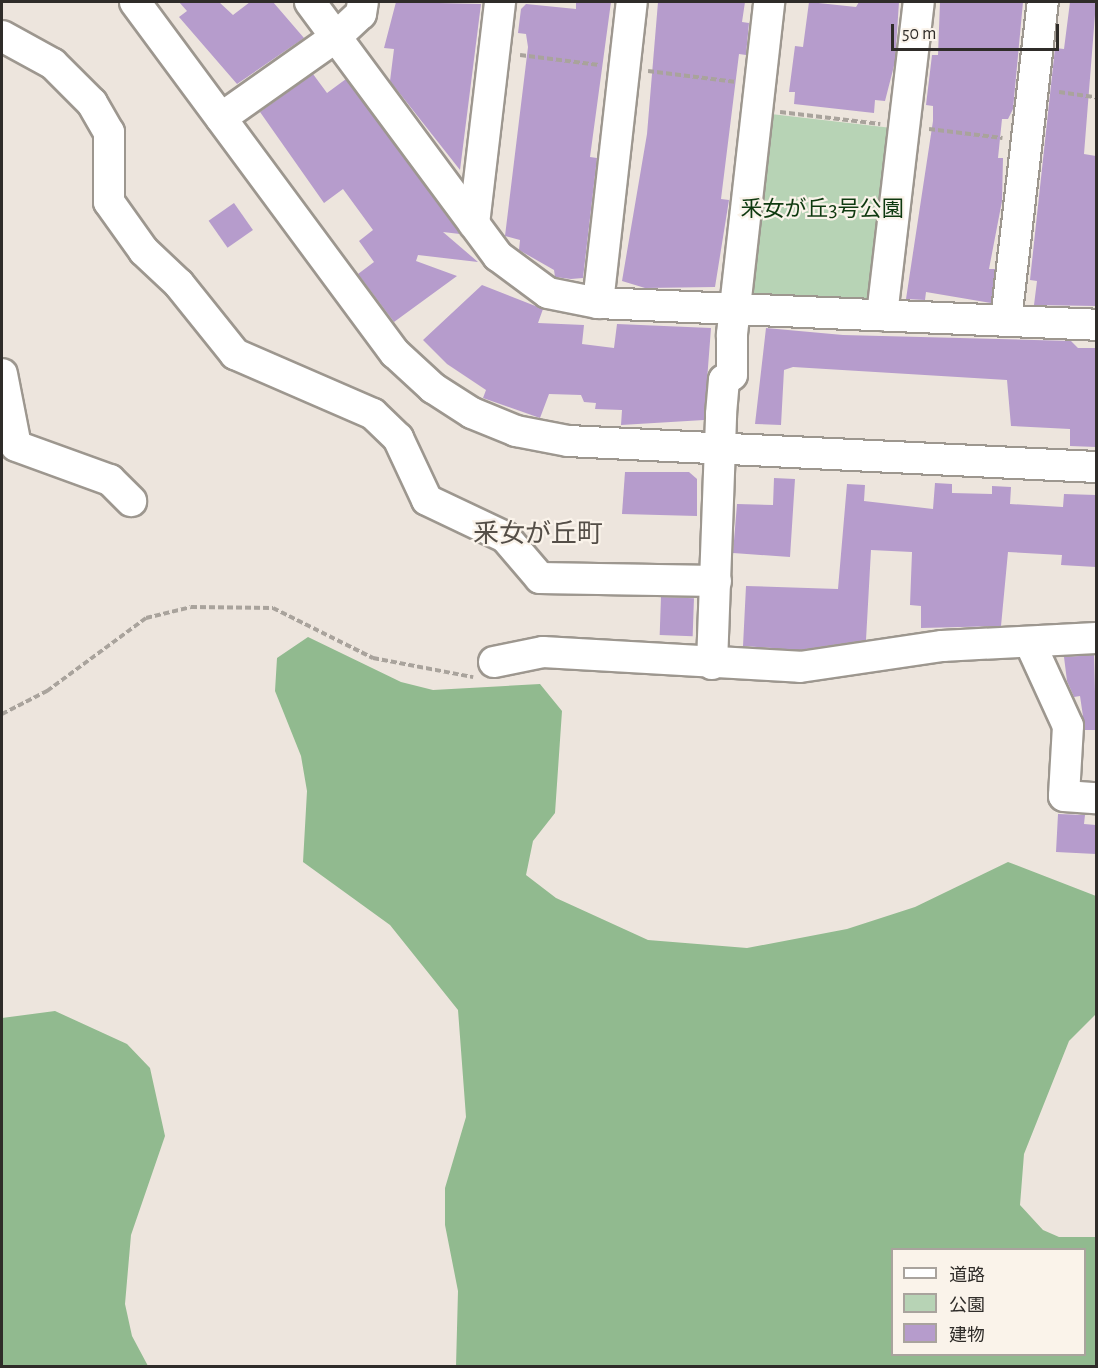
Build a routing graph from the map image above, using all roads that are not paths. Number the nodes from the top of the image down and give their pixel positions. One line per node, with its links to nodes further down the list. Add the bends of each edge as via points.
1 (135, 2): 11 (street)
2 (310, 2): 10 (street)
3 (363, 2): 10 (street, via 362,14)
4 (500, 2): 12 (street)
5 (632, 2): 13 (street)
6 (769, 2): 14 (street)
7 (919, 2): 15 (street)
8 (1043, 2): 16 (street)
9 (2, 36): 22 (street, via 53,64 92,103 109,132 109,202 144,251 179,284 235,354 373,414 398,438 427,500 505,537 540,578)
10 (336, 37): 11 (street); 12 (street)
11 (221, 118): 19 (street, via 395,353 454,402 491,422 542,437)
12 (474, 224): 13 (street, via 530,285 565,299)
13 (598, 303): 14 (street)
14 (735, 306): 15 (street); 19 (street, via 732,375 724,380 722,402)
15 (882, 315): 16 (street)
16 (1006, 320): 17 (street)
17 (1096, 325)
18 (2, 374): 21 (street, via 16,447 111,480)
19 (722, 450): 20 (street); 22 (street)
20 (1096, 467)
21 (131, 501)
22 (716, 581): 26 (street)
23 (1096, 638): 24 (street)
24 (1030, 643): 26 (street, via 942,646 800,667); 27 (street, via 1068,726 1064,796)
25 (494, 662): 26 (street, via 543,652)
26 (712, 664)
27 (1096, 798)

